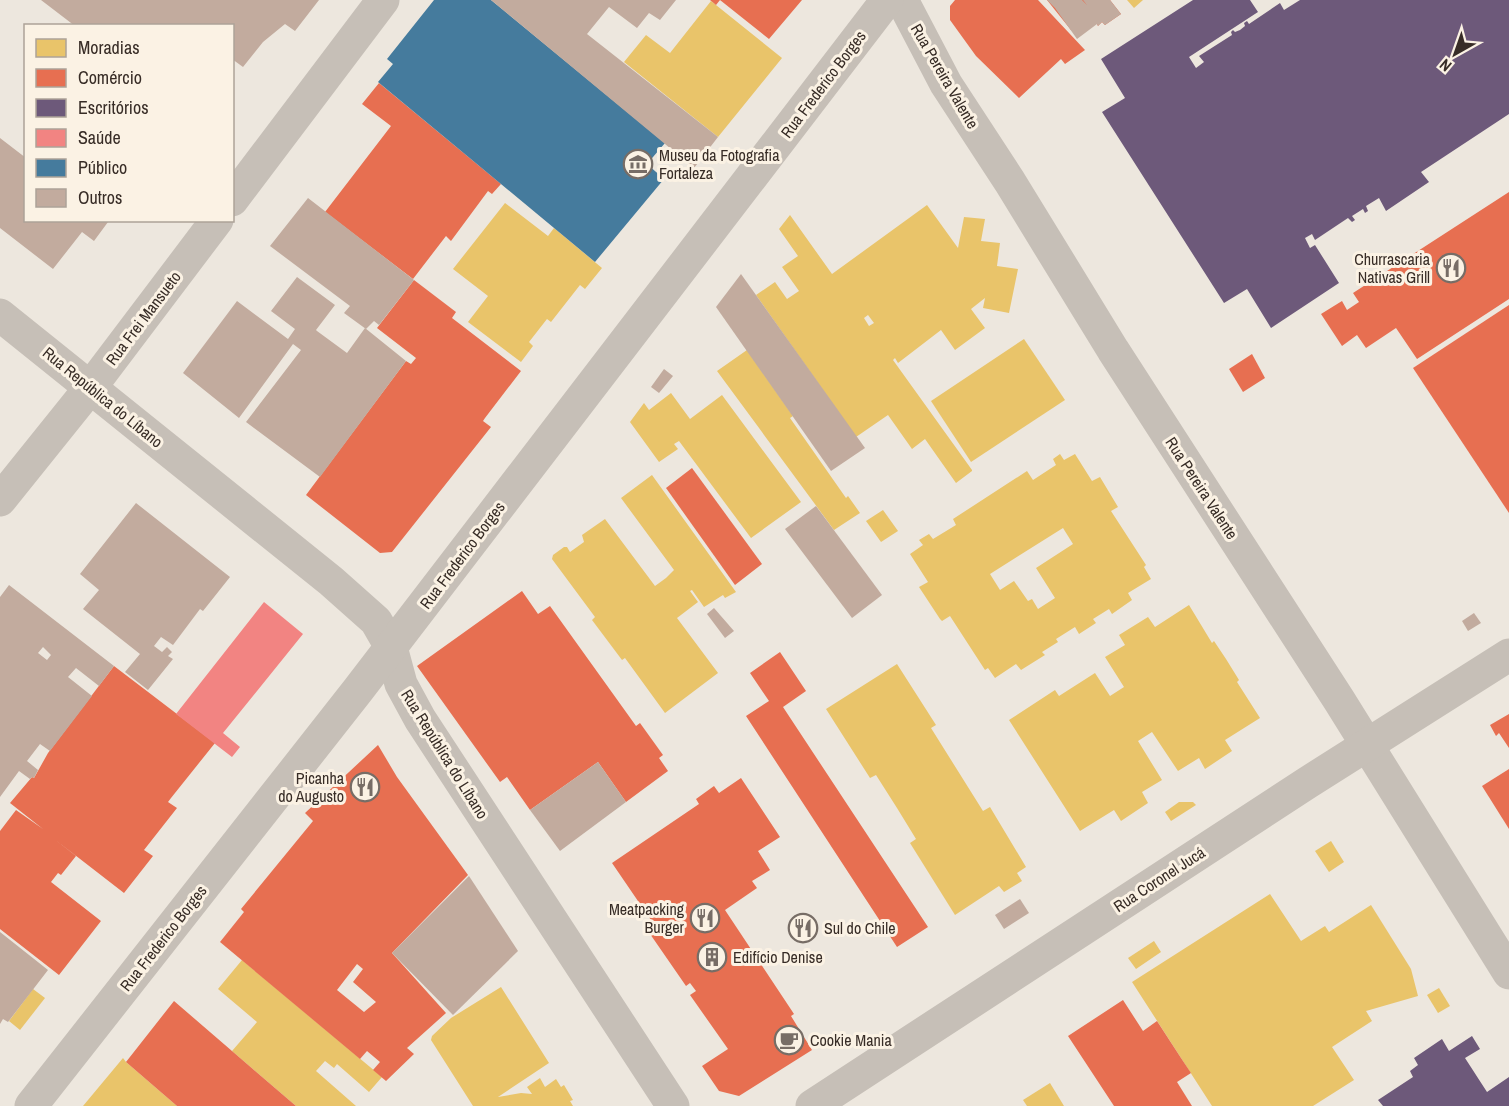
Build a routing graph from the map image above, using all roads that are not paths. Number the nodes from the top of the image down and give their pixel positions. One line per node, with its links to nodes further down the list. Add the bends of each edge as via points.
1 (383, 0): 4 (street)
2 (887, 0): 9 (street, Rua Frederico Borges)
3 (902, 0): 11 (street, Rua Pereira Valente, via 946,84)
4 (234, 197)
5 (215, 222): 7 (street, Rua Frei Mansueto)
6 (0, 315): 7 (street, Rua República do Líbano)
7 (90, 388): 8 (street, Rua Frei Mansueto); 9 (street, Rua República do Líbano, via 331,581 376,621)
8 (0, 500)
9 (391, 647): 13 (street, Rua Frederico Borges); 14 (street, Rua República do Líbano, via 401,684 420,719)
10 (1509, 655): 11 (street, Rua Coronel Jucá)
11 (1367, 744): 12 (street, Rua Pereira Valente); 15 (street, Rua Coronel Jucá)
12 (1509, 973)
13 (31, 1106)
14 (673, 1106)
15 (812, 1106)

